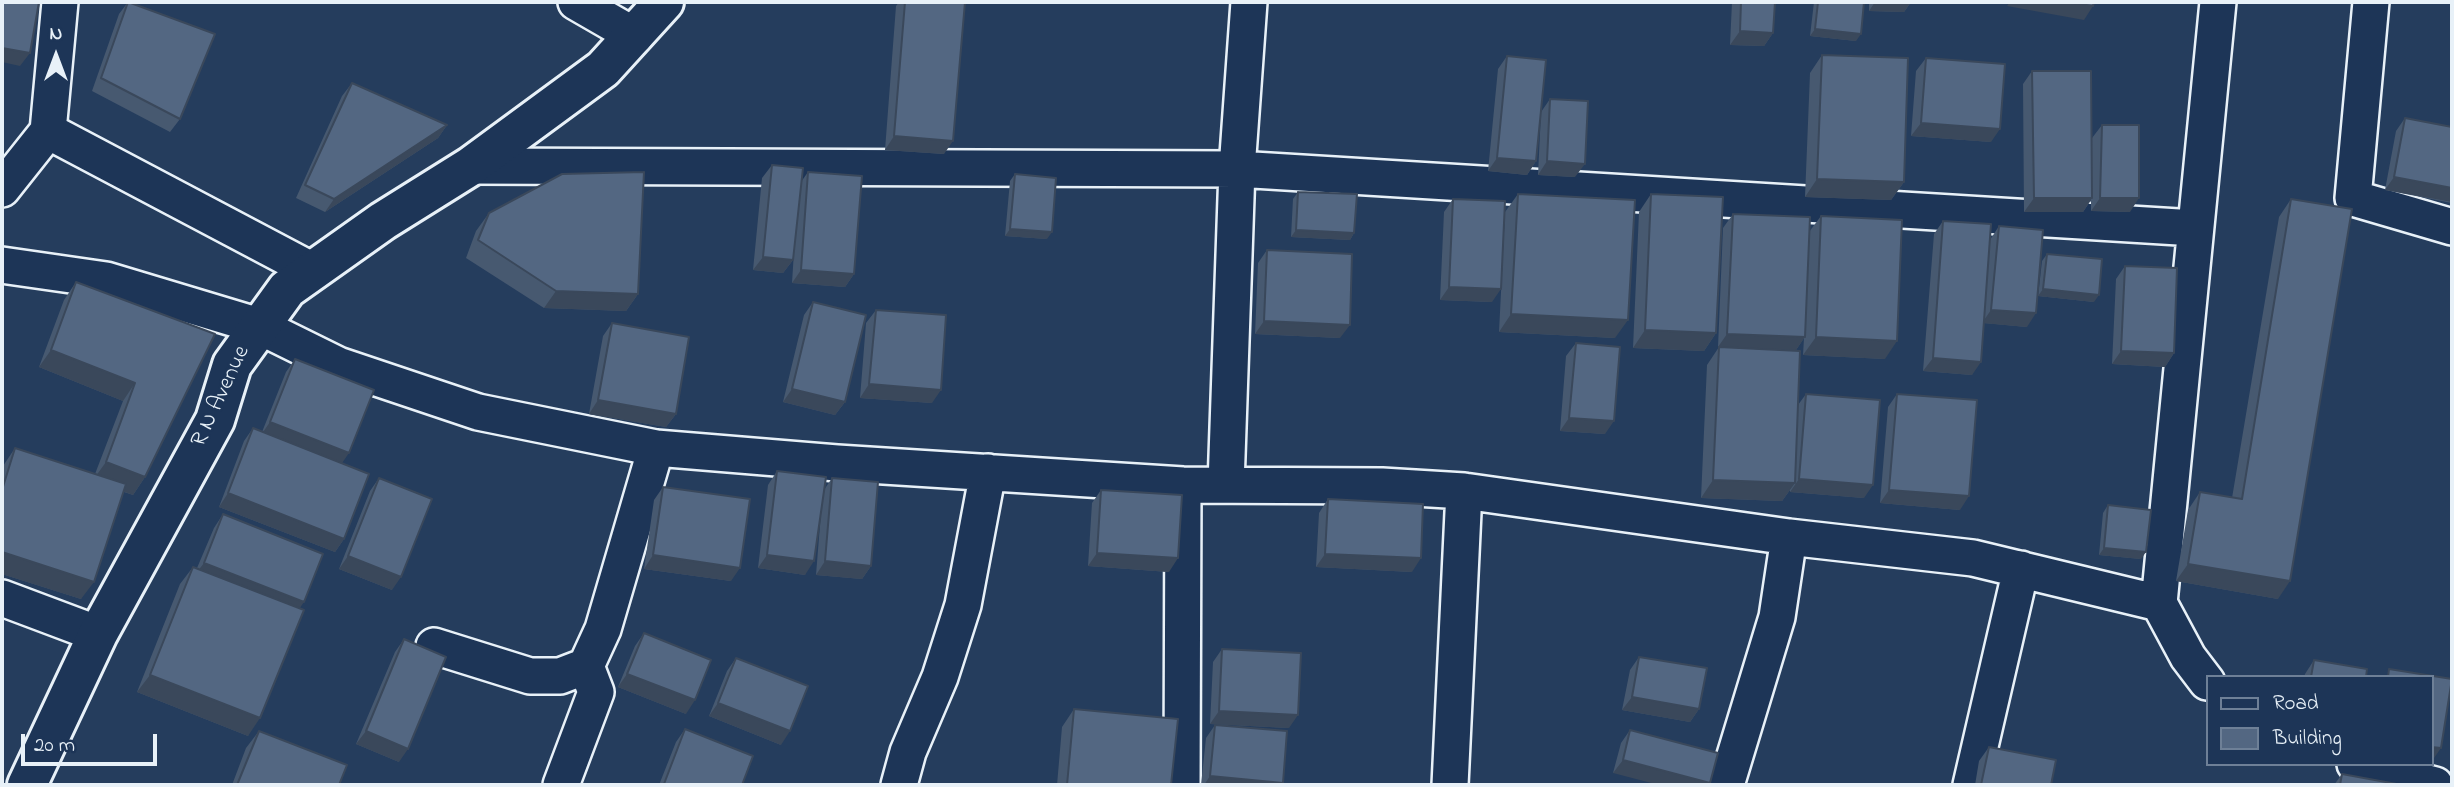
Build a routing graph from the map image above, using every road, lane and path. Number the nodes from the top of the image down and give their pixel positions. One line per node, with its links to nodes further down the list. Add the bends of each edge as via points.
1 (60, 2): 8 (street)
2 (576, 2): 7 (street)
3 (664, 2): 7 (main road, R N Avenue)
4 (1249, 2): 10 (street)
5 (2218, 2): 13 (street)
6 (2371, 2): 12 (street, via 2353,198)
7 (635, 36): 9 (main road, R N Avenue, via 603,69)
8 (48, 131): 11 (street); 15 (street)
9 (471, 166): 10 (street); 15 (main road, R N Avenue)
10 (1237, 169): 13 (street); 20 (street)
11 (2, 189)
12 (2452, 227)
13 (2196, 228): 25 (street)
14 (2, 265): 16 (street, via 106,280)
15 (313, 271): 16 (main road, R N Avenue, via 287,289)
16 (259, 326): 17 (street, via 338,365 478,412); 26 (main road, R N Avenue, via 232,365 215,419)
17 (656, 447): 18 (street); 28 (street, via 603,629)
18 (988, 472): 19 (street); 33 (street, via 963,605)
19 (1183, 485): 20 (street); 34 (street)
20 (1226, 485): 21 (street)
21 (1464, 491): 22 (street); 35 (street)
22 (1789, 537): 23 (street, via 1973,558); 36 (street, via 1777,617)
23 (2021, 569): 25 (street); 37 (street)
24 (2, 598): 26 (street)
25 (2159, 603): 29 (street)
26 (97, 634): 31 (main road, R N Avenue)
27 (434, 646): 28 (street, via 530,676 561,676)
28 (586, 666): 32 (street, via 596,692)
29 (2206, 681)
30 (2362, 766): 38 (street)
31 (27, 785)
32 (561, 785)
33 (899, 785)
34 (1182, 785)
35 (1450, 785)
36 (1726, 785)
37 (1970, 785)
38 (2431, 785)

